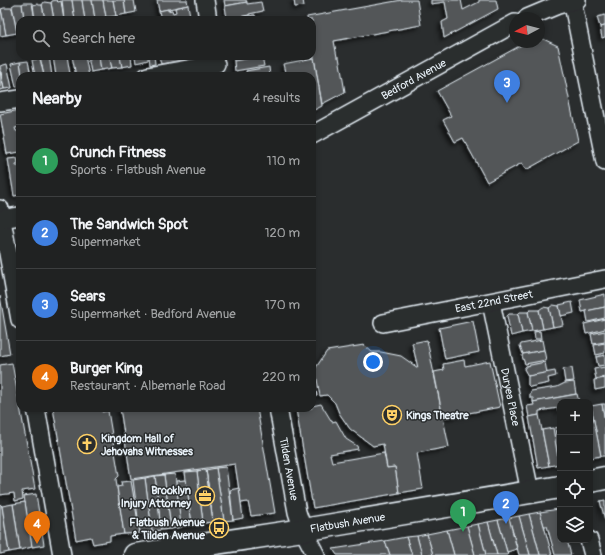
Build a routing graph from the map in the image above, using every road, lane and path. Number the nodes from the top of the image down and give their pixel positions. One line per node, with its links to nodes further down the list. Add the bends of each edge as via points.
1 (205, 0): 4 (street)
2 (574, 0): 3 (street); 11 (street)
3 (541, 12)
4 (207, 16)
5 (509, 26): 10 (street, Bedford Avenue)
6 (216, 65): 7 (street)
7 (172, 72)
8 (16, 100): 9 (street)
9 (0, 102)
10 (316, 133)
11 (603, 139): 12 (street)
12 (605, 162)
13 (1, 216): 14 (street); 16 (street)
14 (16, 216)
15 (605, 278): 17 (street, East 22nd Street)
16 (16, 298)
17 (491, 302): 18 (street, East 22nd Street); 24 (street, Duryea Place)
18 (383, 323)
19 (37, 412): 27 (street)
20 (279, 412): 25 (street, Tilden Avenue, via 297,512)
21 (605, 478): 22 (main road)
22 (593, 480)
23 (557, 488): 24 (main road, Flatbush Avenue)
24 (530, 492): 25 (main road, Flatbush Avenue)
25 (303, 530): 28 (main road, Flatbush Avenue); 29 (street, Tilden Avenue)
26 (590, 543): 30 (street)
27 (62, 555)
28 (135, 555)
29 (316, 555)
30 (593, 555)

